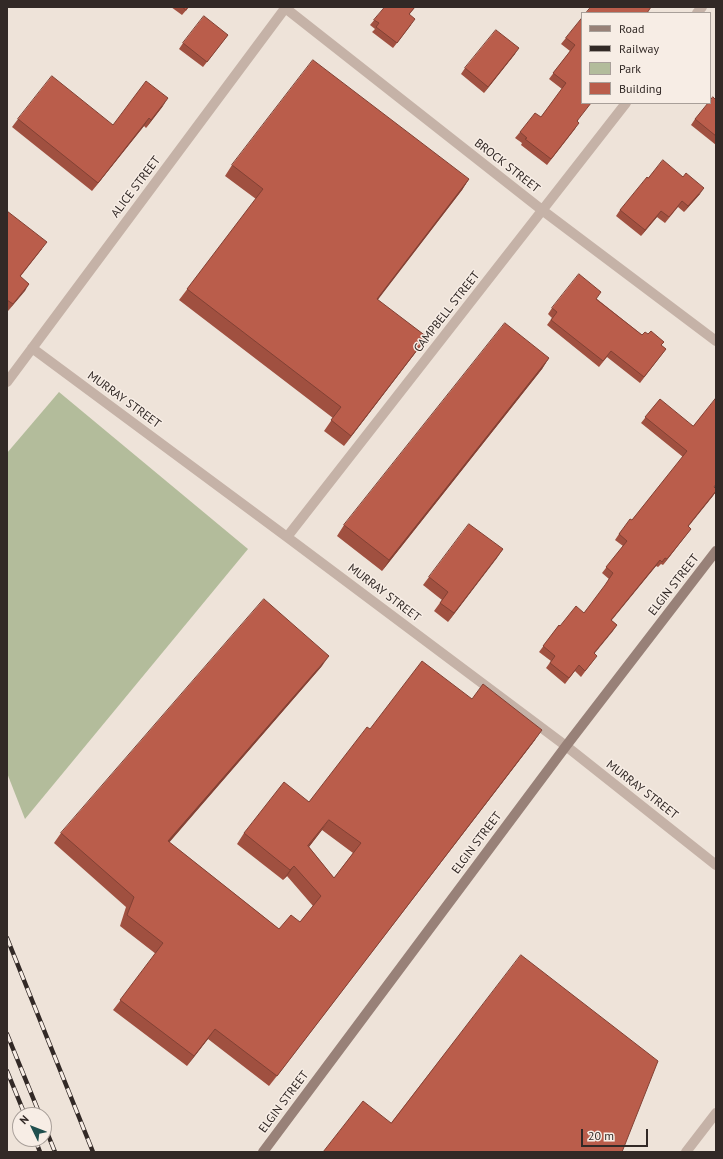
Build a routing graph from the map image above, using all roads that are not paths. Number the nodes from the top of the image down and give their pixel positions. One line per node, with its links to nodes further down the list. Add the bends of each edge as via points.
1 (285, 7): 3 (street, BROCK STREET); 5 (street, ALICE STREET)
2 (625, 104): 3 (street, CAMPBELL STREET)
3 (542, 210): 4 (street, BROCK STREET); 7 (street, CAMPBELL STREET)
4 (716, 341)
5 (32, 348): 6 (street, ALICE STREET); 7 (street, MURRAY STREET)
6 (7, 382)
7 (287, 537): 9 (street, MURRAY STREET)
8 (716, 551): 9 (main road, ELGIN STREET)
9 (566, 746): 10 (street, MURRAY STREET); 12 (main road, ELGIN STREET)
10 (716, 865)
11 (716, 1113): 13 (street)
12 (263, 1152)
13 (686, 1152)

